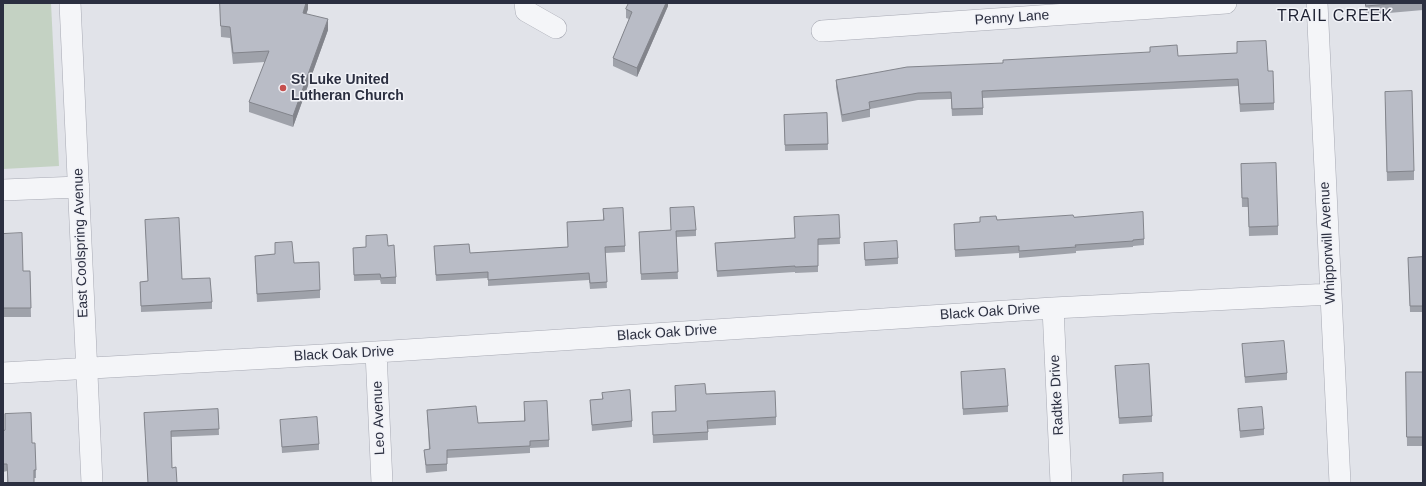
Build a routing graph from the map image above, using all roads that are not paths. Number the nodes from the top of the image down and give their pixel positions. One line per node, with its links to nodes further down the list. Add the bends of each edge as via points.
1 (70, 3): 7 (street, East Coolspring Avenue)
2 (525, 3): 5 (street, via 526,11)
3 (1226, 3): 6 (street, Penny Lane)
4 (1318, 3): 9 (street, Whipporwill Avenue)
5 (556, 28)
6 (822, 32)
7 (79, 187): 8 (street); 12 (street, East Coolspring Avenue)
8 (3, 190)
9 (1331, 294): 10 (street, Black Oak Drive); 17 (street, Whipporwill Avenue)
10 (1053, 308): 11 (street, Black Oak Drive); 16 (street, Radtke Drive)
11 (376, 352): 12 (street, Black Oak Drive); 15 (street, Leo Avenue)
12 (86, 369): 13 (street, Black Oak Drive); 14 (street, East Coolspring Avenue)
13 (3, 372)
14 (92, 483)
15 (382, 483)
16 (1060, 483)
17 (1340, 483)

